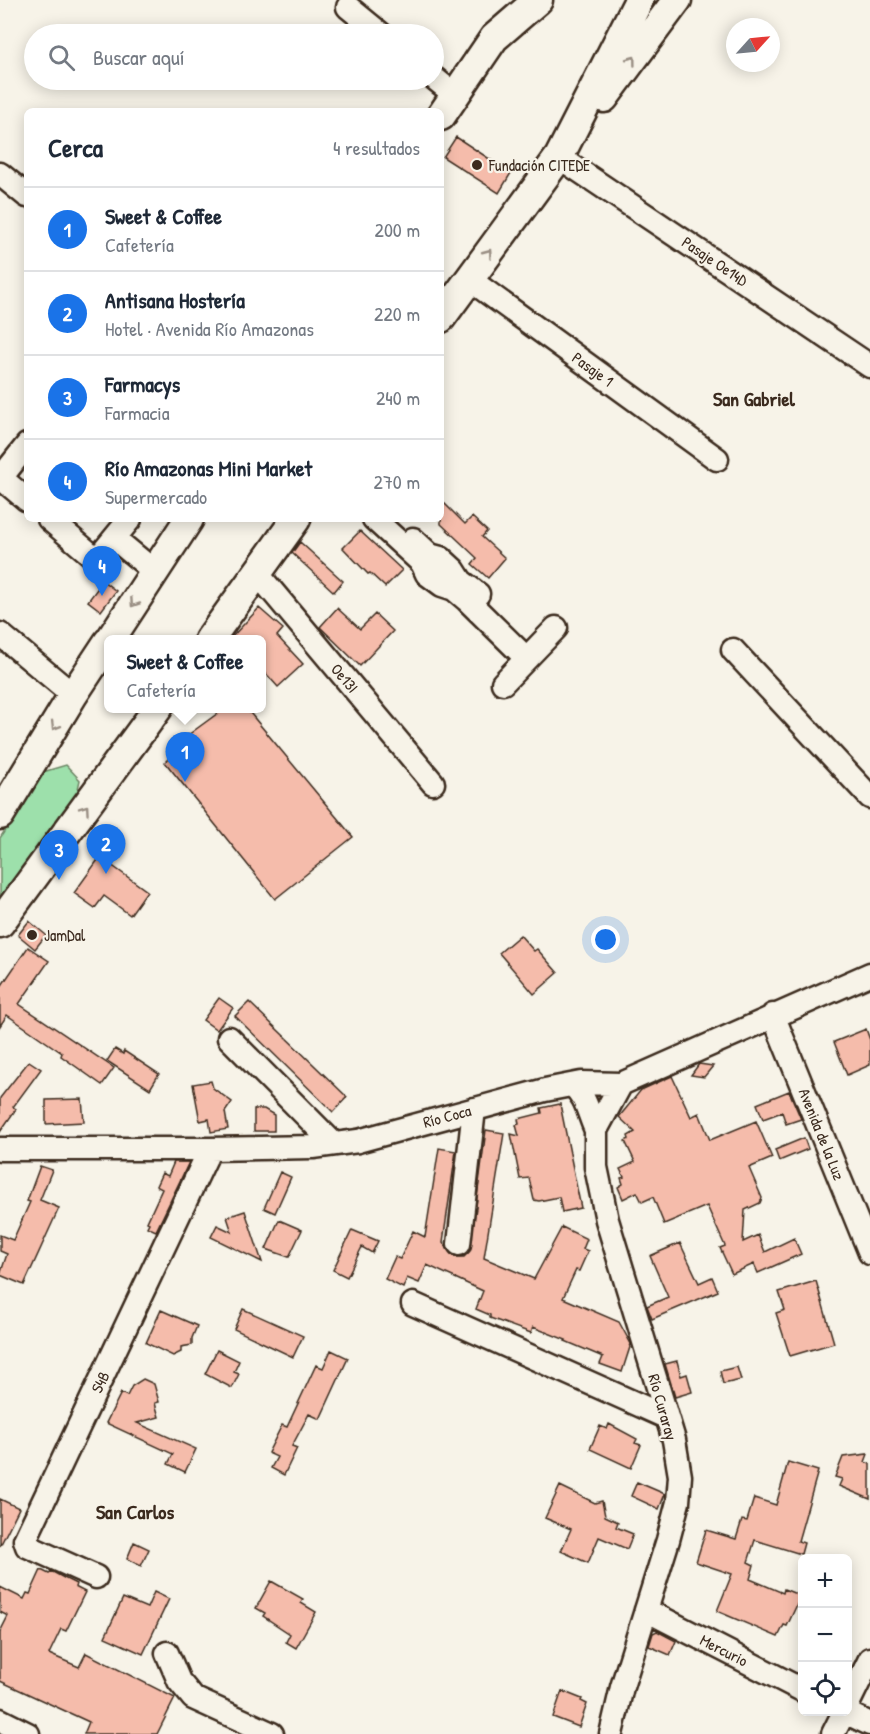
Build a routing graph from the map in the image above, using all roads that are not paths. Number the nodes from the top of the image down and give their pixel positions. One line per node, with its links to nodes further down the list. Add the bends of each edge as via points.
1 (509, 0): 7 (main road)
2 (538, 0): 7 (main road)
3 (639, 0): 9 (main road)
4 (677, 0): 9 (main road, one-way to 4)
5 (348, 7): 6 (street)
6 (369, 24)
7 (494, 38): 8 (main road)
8 (443, 96)
9 (559, 157): 12 (main road, one-way to 9); 14 (street, Pasaje Oe14D)
10 (0, 174): 11 (street)
11 (24, 194)
12 (469, 279): 13 (main road); 16 (street, Pasaje 1)
13 (444, 314)
14 (870, 366)
15 (24, 449): 17 (street)
16 (717, 459)
17 (0, 478): 18 (street)
18 (24, 498)
19 (53, 522): 24 (street, via 95,558)
20 (128, 522): 24 (street)
21 (187, 522): 25 (main road)
22 (294, 522): 26 (main road)
23 (387, 523): 33 (street, via 426,559 441,558 448,564 454,570 457,585 475,591 490,613)
24 (115, 538): 25 (street)
25 (155, 572): 29 (main road, one-way to 29)
26 (257, 573): 30 (main road); 37 (street, Oe13I)
27 (556, 628): 33 (street)
28 (0, 634): 35 (street)
29 (112, 635)
30 (212, 635)
31 (104, 648): 35 (main road)
32 (733, 650): 38 (street)
33 (531, 653): 34 (street)
34 (503, 683)
35 (73, 694): 39 (main road, one-way to 39)
36 (154, 713): 40 (main road, one-way to 36)
37 (433, 783)
38 (870, 797)
39 (0, 815)
40 (0, 923)
41 (870, 974): 42 (street, Río Coca)
42 (773, 1015): 45 (street, Río Coca); 52 (street, Avenida de la Luz)
43 (229, 1038): 48 (street)
44 (572, 1084): 45 (street, Río Coca); 46 (street, Río Coca); 47 (street, via 585,1099)
45 (621, 1084): 47 (street, Río Curaray)
46 (474, 1108): 48 (street, Río Coca, via 358,1141); 51 (street)
47 (596, 1130): 54 (street, Río Curaray, via 596,1167 607,1220)
48 (334, 1144): 50 (street, Río Coca)
49 (0, 1149): 50 (street, Río Coca)
50 (210, 1149): 55 (street, S4B, via 25,1540 27,1546)
51 (459, 1244)
52 (870, 1253)
53 (413, 1304): 54 (street)
54 (666, 1417): 56 (street, Río Curaray, via 678,1461 680,1488)
55 (96, 1577)
56 (646, 1610): 59 (street, Mercurio); 67 (street, Río Curaray)
57 (167, 1653): 66 (street, via 179,1681 193,1698)
58 (870, 1659): 60 (street)
59 (798, 1688)
60 (852, 1696)
61 (842, 1716): 68 (street)
62 (852, 1716): 64 (street)
63 (0, 1720): 65 (street)
64 (870, 1724)
65 (28, 1734)
66 (272, 1734)
67 (611, 1734)
68 (833, 1734)

